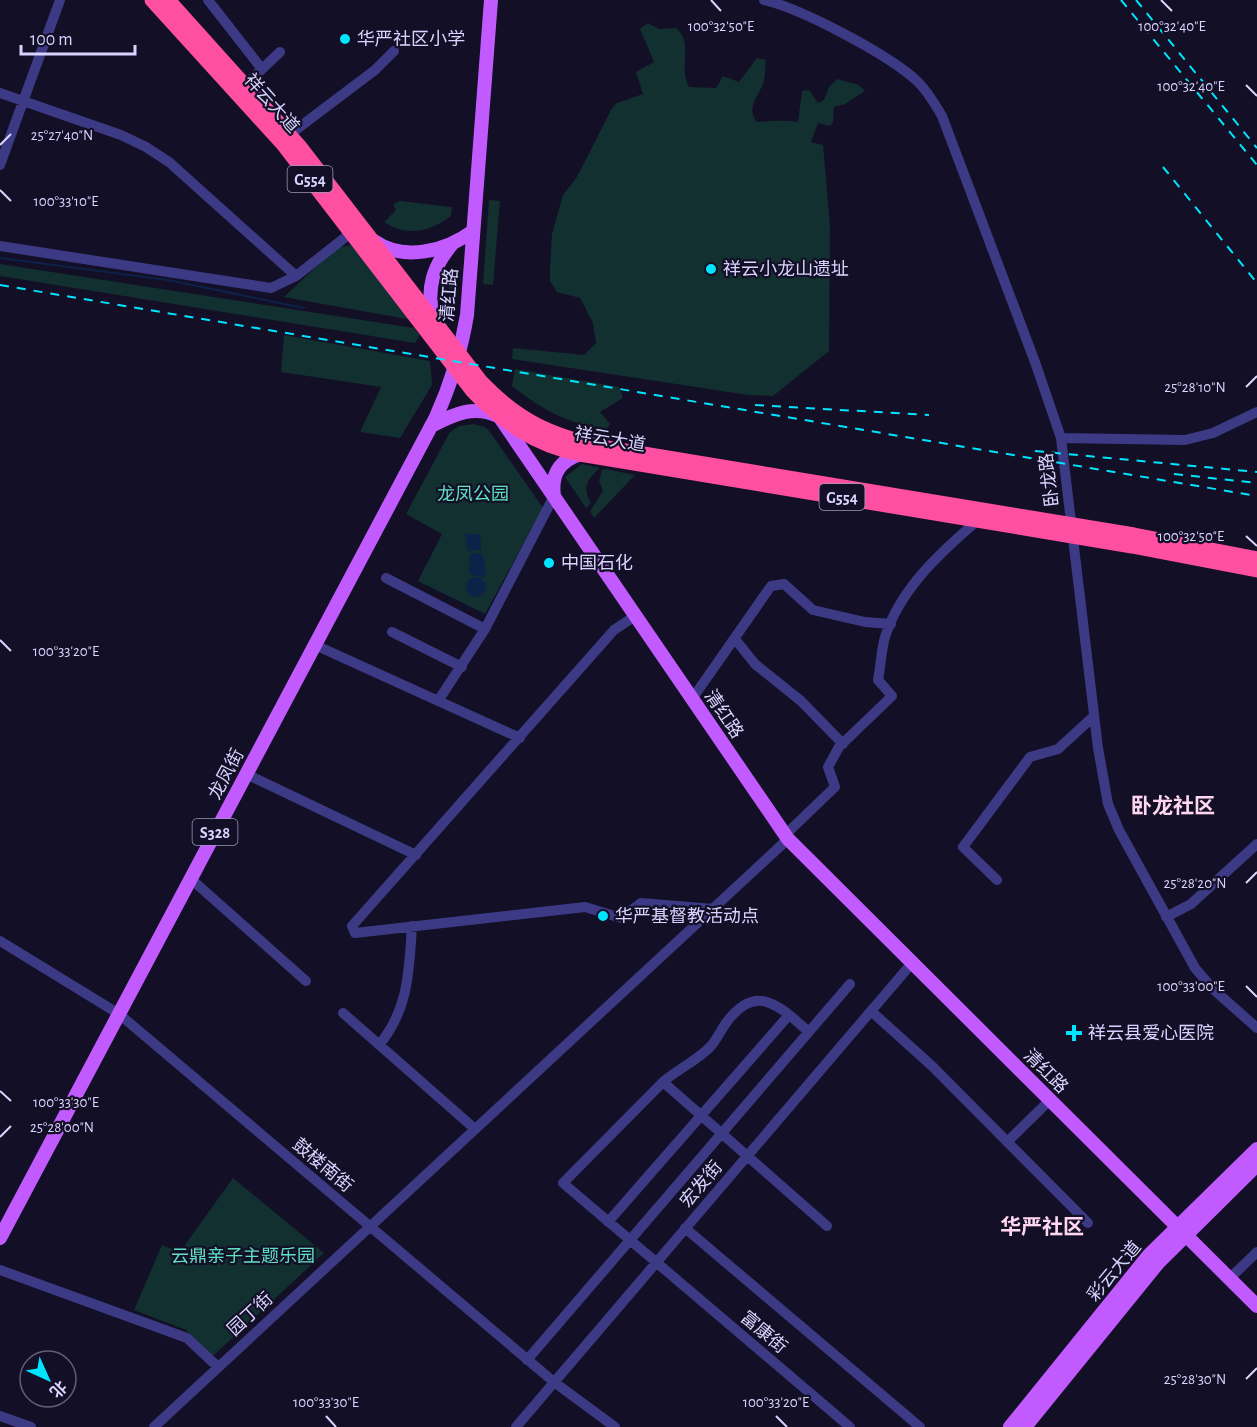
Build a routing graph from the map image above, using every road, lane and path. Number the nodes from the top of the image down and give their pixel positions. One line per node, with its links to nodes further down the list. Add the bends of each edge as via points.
1 (60, 0): 12 (street)
2 (152, 0): 16 (highway, 祥云大道 / G554, via 283,144)
3 (168, 0): 10 (highway, 祥云大道 / G554)
4 (208, 0): 9 (street)
5 (491, 0): 15 (main road, 清红路)
6 (764, 0): 26 (street, 卧龙路, via 802,14 886,59 916,80 934,102 954,144)
7 (394, 51): 13 (street)
8 (280, 52): 9 (street)
9 (262, 69): 10 (street)
10 (245, 85): 13 (highway, 祥云大道 / G554)
11 (0, 93): 12 (street)
12 (23, 101): 14 (street); 20 (street, via 146,147 169,162)
13 (289, 135): 17 (highway, 祥云大道 / G554)
14 (0, 165)
15 (473, 231): 18 (main road); 22 (main road, 清红路, via 467,315)
16 (352, 232): 20 (street); 22 (highway, 祥云大道 / G554)
17 (372, 240): 18 (main road, via 406,253); 21 (highway, 祥云大道 / G554)
18 (453, 242): 21 (main road, via 431,281)
19 (0, 246): 20 (street, via 271,288)
20 (296, 276)
21 (433, 318): 22 (highway, 祥云大道 / G554)
22 (458, 362): 24 (highway, 祥云大道 / G554); 25 (main road, 龙凤街 / S328); 30 (highway, 祥云大道 / G554, via 511,410 538,428 565,439)
23 (1257, 412): 26 (street, via 1213,433 1185,440)
24 (501, 418): 25 (main road, via 486,411 470,411); 27 (highway, 祥云大道 / G554, via 545,445); 28 (main road, 清红路)
25 (431, 426): 39 (main road, 龙凤街 / S328)
26 (1061, 438): 30 (street, 卧龙路)
27 (580, 454): 28 (main road, via 556,471 552,483); 29 (highway, 祥云大道 / G554)
28 (554, 496): 34 (main road, 清红路); 36 (street)
29 (978, 520): 30 (highway, 祥云大道 / G554); 35 (street, via 929,565 907,593)
30 (1072, 530): 31 (highway, 祥云大道 / G554); 32 (highway, 祥云大道 / G554); 43 (street, 卧龙路)
31 (1257, 559)
32 (1257, 570)
33 (386, 578): 36 (street)
34 (635, 616): 41 (main road, 清红路); 44 (street, via 614,630)
35 (891, 624): 38 (street, via 813,610 792,590 778,583 771,586); 45 (street, via 878,680 892,696)
36 (485, 628): 40 (street)
37 (392, 632): 40 (street)
38 (735, 639): 41 (street); 45 (street, via 755,664 801,701)
39 (315, 645): 42 (street); 46 (main road, 龙凤街 / S328)
40 (462, 667): 42 (street)
41 (692, 699): 47 (main road, 清红路)
42 (438, 701): 44 (street)
43 (1094, 716): 51 (street, via 1058,750 1030,757 963,847); 53 (street, 卧龙路, via 1113,818)
44 (520, 738): 49 (street)
45 (843, 744): 47 (street, 园丁街, via 828,767 835,788)
46 (246, 774): 49 (street); 50 (main road, 龙凤街 / S328)
47 (787, 837): 52 (street, 园丁街); 56 (main road, 清红路)
48 (1257, 844): 53 (street, via 1191,904)
49 (416, 855): 54 (street, via 352,926 355,933)
50 (190, 879): 57 (street); 61 (main road, 龙凤街 / S328)
51 (997, 880)
52 (713, 909): 54 (street, via 641,903 621,918 585,907); 69 (street, 园丁街)
53 (1166, 917): 63 (street, 卧龙路, via 1202,976)
54 (412, 926): 65 (street, via 408,988 399,1016)
55 (0, 941): 61 (street, 鼓楼南街)
56 (912, 963): 59 (street, 宏发街); 67 (main road, 清红路)
57 (306, 981)
58 (850, 984): 64 (street)
59 (871, 1011): 71 (street); 73 (street, 宏发街)
60 (343, 1013): 65 (street)
61 (119, 1014): 78 (street, 鼓楼南街); 81 (main road, 龙凤街 / S328)
62 (789, 1015): 64 (street); 66 (street, via 771,1002 744,1005 726,1022 706,1051); 68 (street)
63 (1257, 1028)
64 (809, 1032): 70 (street)
65 (379, 1045): 69 (street)
66 (663, 1082): 68 (street); 75 (street, 富康街, via 563,1183)
67 (1050, 1100): 71 (street); 80 (main road, 清红路)
68 (701, 1115): 70 (street); 75 (street)
69 (475, 1129): 78 (street, 园丁街)
70 (722, 1133): 73 (street); 82 (street)
71 (1007, 1142): 76 (street)
72 (1257, 1149): 80 (main road, 彩云大道)
73 (747, 1155): 77 (street); 79 (street, 宏发街)
74 (1256, 1170): 80 (main road, 彩云大道)
75 (608, 1222): 82 (street, 富康街)
76 (1088, 1223)
77 (827, 1226)
78 (370, 1227): 88 (street, 鼓楼南街); 89 (street, 园丁街)
79 (685, 1228): 84 (street, 宏发街); 97 (street)
80 (1181, 1231): 86 (main road, 清红路); 98 (main road, 彩云大道, via 1136,1271); 99 (main road, 彩云大道)
81 (0, 1238)
82 (630, 1240): 84 (street, 富康街); 88 (street)
83 (1257, 1252): 86 (street)
84 (656, 1262): 90 (street, 宏发街); 96 (street, 富康街)
85 (0, 1270): 89 (street, via 187,1338)
86 (1229, 1279): 87 (main road, 清红路)
87 (1257, 1306)
88 (528, 1360): 90 (street, 鼓楼南街)
89 (218, 1367): 93 (street, 园丁街)
90 (554, 1382): 94 (street, 宏发街); 95 (street, 鼓楼南街)
91 (0, 1416): 92 (street)
92 (31, 1427)
93 (154, 1427)
94 (516, 1427)
95 (615, 1427)
96 (850, 1427)
97 (920, 1427)
98 (1010, 1427)
99 (1025, 1427)

